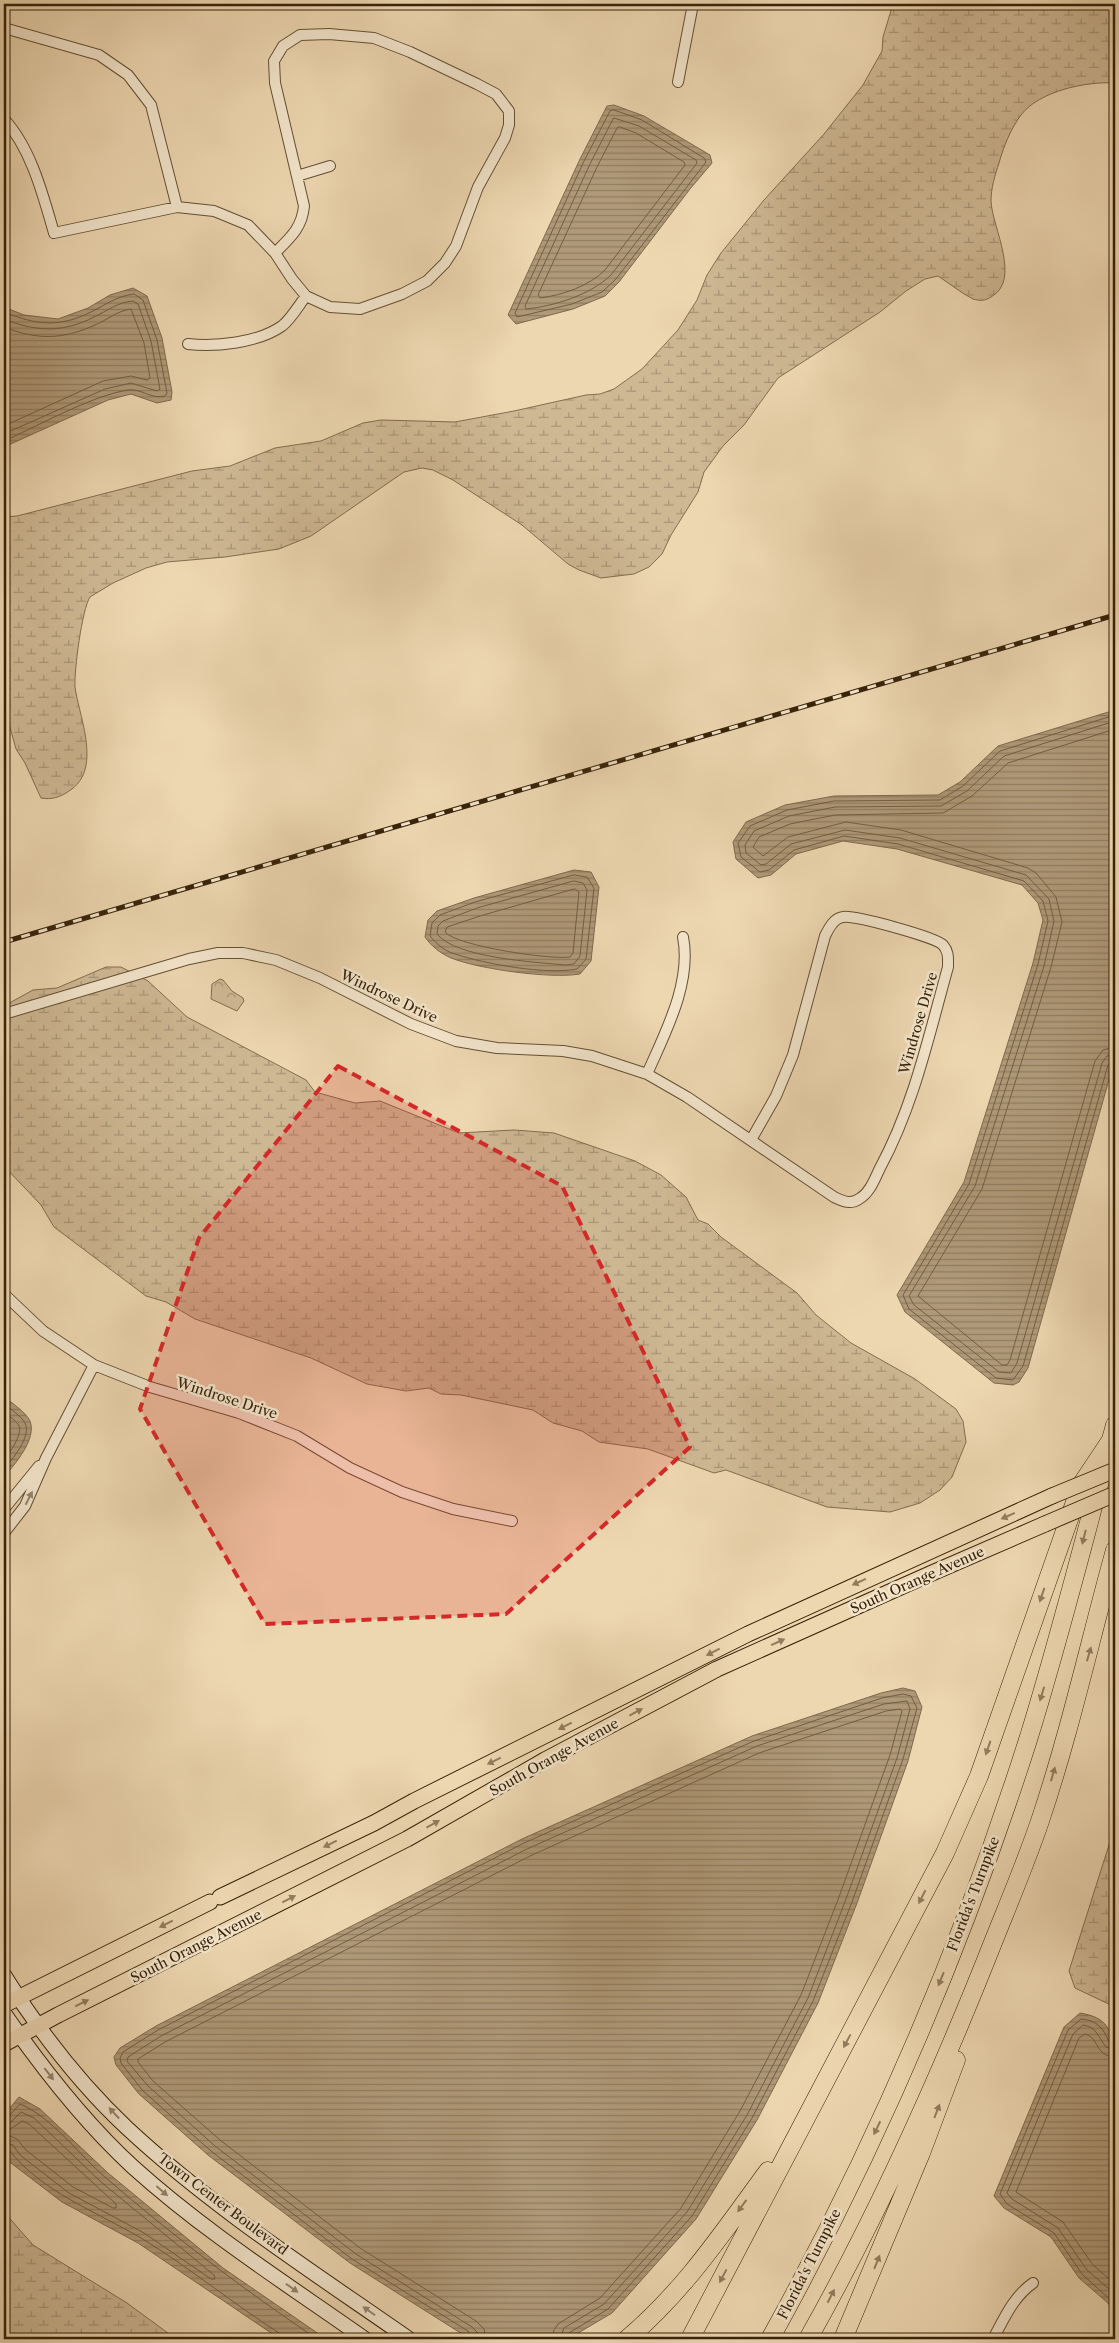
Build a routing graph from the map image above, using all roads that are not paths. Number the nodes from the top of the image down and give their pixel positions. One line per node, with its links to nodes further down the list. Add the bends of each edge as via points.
1 (693, 4): 3 (street)
2 (4, 28): 7 (street, via 99,55 128,75 151,105)
3 (678, 82)
4 (4, 119): 7 (street, via 37,176 54,233)
5 (330, 166): 6 (street)
6 (297, 176): 8 (street, via 304,206 303,218 296,233); 9 (street, via 274,83 274,62 283,46 300,35 374,38 484,87 496,94 509,111 510,125 505,138 478,187 456,246 427,281 360,309 330,307)
7 (177, 207): 8 (street, via 214,211 248,225)
8 (275, 253): 9 (street)
9 (306, 296): 10 (street, via 282,326 256,338 210,346)
10 (188, 344)
11 (683, 937): 13 (street, via 686,950 684,969 676,1002)
12 (4, 1014): 13 (street, Windrose Drive, via 190,959 218,953 243,953 276,960 311,974 411,1024 456,1041 592,1056)
13 (647, 1074): 14 (street, Windrose Drive)
14 (751, 1140): 14 (street, Windrose Drive, via 776,1096 793,1055 825,936 832,924 841,917 854,917 941,943 948,953 948,967 913,1092 896,1138 869,1189 859,1199 848,1203 834,1197)
15 (4, 1294): 16 (street, Windrose Drive, via 43,1331)
16 (94, 1365): 18 (street); 22 (street, Windrose Drive, via 150,1388 239,1413 297,1436 350,1468 402,1492 453,1509)
17 (1113, 1432): 33 (highway, one-way to 33, via 1081,1485 979,1776 948,1845); 39 (highway, Florida's Turnpike, one-way to 39, via 1058,1642 994,1839 962,1925 888,2105)
18 (46, 1458): 21 (street); 23 (street, one-way to 18, via 25,1506)
19 (1115, 1470): 27 (main road, South Orange Avenue, one-way to 27, bridge, via 748,1634)
20 (1115, 1494): 30 (main road, South Orange Avenue, one-way to 20, bridge, via 407,1839 545,1760 717,1669)
21 (4, 1509)
22 (512, 1521)
23 (4, 1533)
24 (1115, 1550): 25 (highway, one-way to 24, via 1090,1651)
25 (1040, 1821): 40 (highway, one-way to 25, via 874,2213 958,2031); 41 (highway, one-way to 25, via 928,2135)
26 (4, 1975): 27 (main road, Town Center Boulevard)
27 (20, 1998): 28 (main road, South Orange Avenue); 30 (main road, Town Center Boulevard)
28 (4, 2006)
29 (4, 2013): 31 (main road, Town Center Boulevard)
30 (39, 2025): 31 (main road, South Orange Avenue); 36 (main road, Town Center Boulevard, one-way to 30, via 184,2178 126,2126 82,2079)
31 (20, 2036): 32 (main road, South Orange Avenue); 35 (main road, Town Center Boulevard, one-way to 35, via 90,2124 132,2166 182,2209)
32 (4, 2044)
33 (827, 2078): 37 (highway, one-way to 37, via 789,2142 696,2270 654,2316); 38 (highway, one-way to 38)
34 (1033, 2283): 42 (street, via 1012,2304)
35 (365, 2339)
36 (409, 2339)
37 (627, 2339)
38 (690, 2339)
39 (770, 2339)
40 (808, 2339)
41 (843, 2339)
42 (993, 2339)

